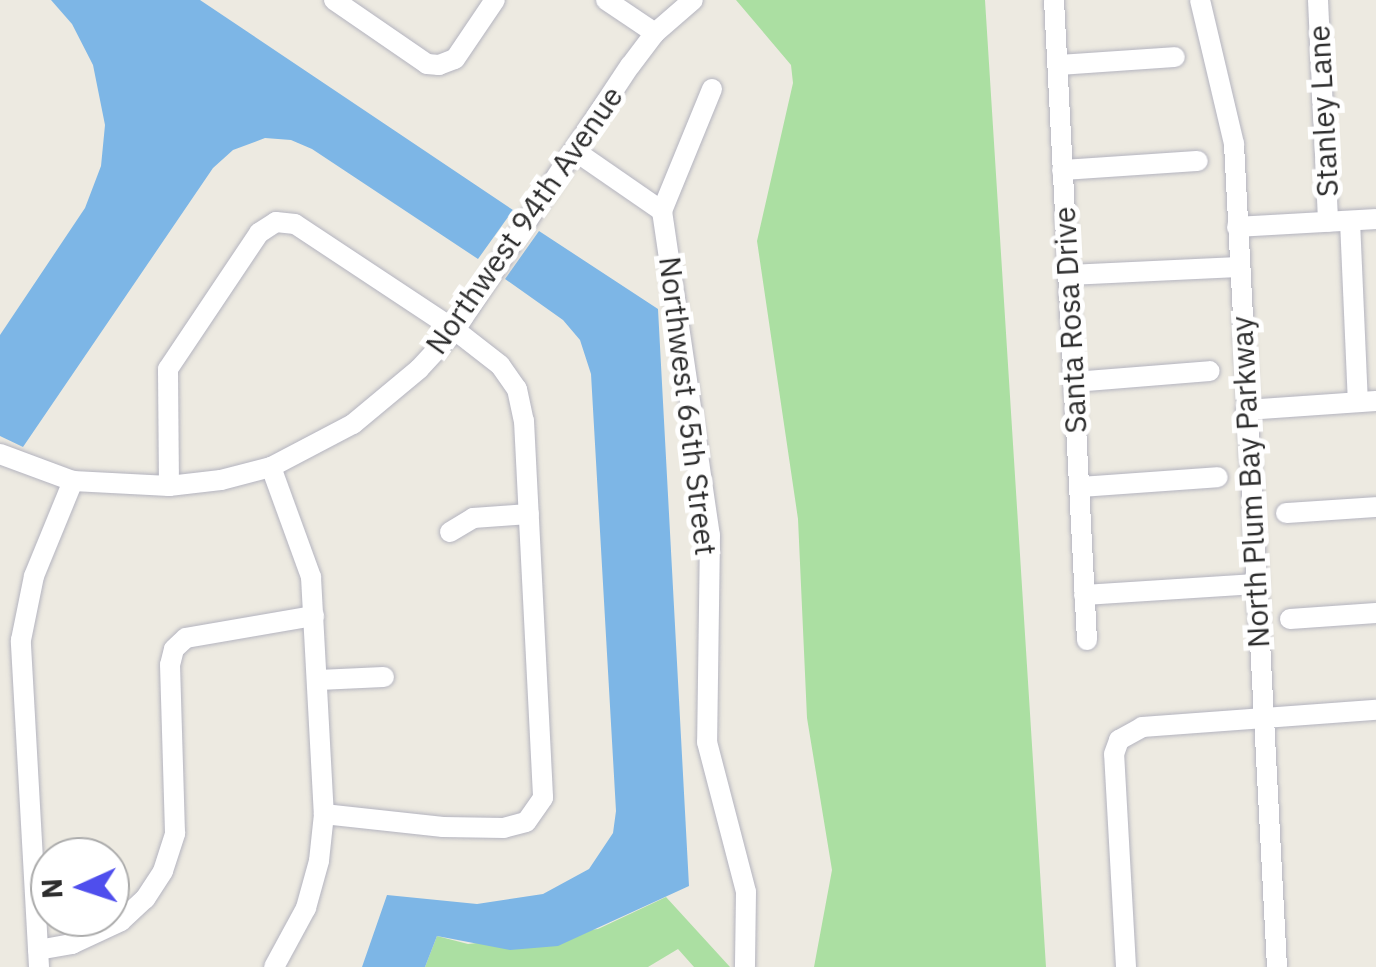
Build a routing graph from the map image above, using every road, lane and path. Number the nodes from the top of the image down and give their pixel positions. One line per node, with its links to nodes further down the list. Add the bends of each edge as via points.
1 (334, 0): 2 (street, via 427,64 440,65 454,60)
2 (495, 0)
3 (606, 0): 8 (street)
4 (693, 0): 8 (street, Northwest 94th Avenue)
5 (1054, 0): 10 (street, Santa Rosa Drive)
6 (1200, 0): 18 (street, North Plum Bay Parkway, via 1234,144)
7 (1318, 0): 17 (street, Stanley Lane)
8 (655, 33): 12 (street, Northwest 94th Avenue)
9 (1175, 57): 10 (street)
10 (1058, 65): 14 (street, Santa Rosa Drive)
11 (712, 89): 15 (street)
12 (574, 151): 15 (street); 21 (street, Northwest 94th Avenue)
13 (1198, 161): 14 (street)
14 (1062, 170): 20 (street, Santa Rosa Drive)
15 (662, 211): 49 (street, Northwest 65th Street, via 710,535 708,742 746,892)
16 (1376, 220): 17 (street)
17 (1339, 222): 18 (street); 24 (street, Stanley Lane)
18 (1237, 227): 19 (street, North Plum Bay Parkway)
19 (1239, 267): 20 (street); 25 (street, North Plum Bay Parkway)
20 (1068, 276): 23 (street, Santa Rosa Drive)
21 (456, 330): 27 (street, Northwest 94th Avenue, via 353,424); 30 (street, via 294,224 276,222 259,233 168,369); 34 (street, via 500,365 517,389)
22 (1210, 372): 23 (street)
23 (1074, 382): 31 (street, Santa Rosa Drive)
24 (1367, 401): 25 (street)
25 (1246, 410): 36 (street, North Plum Bay Parkway)
26 (0, 454): 29 (street, Northwest 94th Avenue)
27 (271, 467): 30 (street, Northwest 94th Avenue); 39 (street, via 303,549)
28 (1218, 478): 31 (street)
29 (74, 480): 30 (street, Northwest 94th Avenue); 47 (street, via 34,576 21,640)
30 (170, 486)
31 (1080, 487): 37 (street, Santa Rosa Drive)
32 (1376, 507): 33 (street)
33 (1286, 513)
34 (529, 514): 35 (street, via 474,518); 46 (street, via 542,798 535,814 526,822 478,830)
35 (450, 532)
36 (1256, 584): 37 (street); 45 (street, North Plum Bay Parkway)
37 (1084, 595): 41 (street, Santa Rosa Drive)
38 (1376, 614): 40 (street)
39 (314, 616): 43 (street); 47 (street, via 186,638 174,649 175,833 163,871 121,920)
40 (1290, 619)
41 (1087, 640)
42 (384, 677): 43 (street)
43 (318, 680): 46 (street)
44 (1376, 710): 45 (street)
45 (1263, 718): 50 (street, via 1142,726 1118,740); 51 (street, North Plum Bay Parkway)
46 (324, 814): 48 (street, via 306,908)
47 (39, 958)
48 (274, 967)
49 (745, 967)
50 (1126, 967)
51 (1277, 967)

